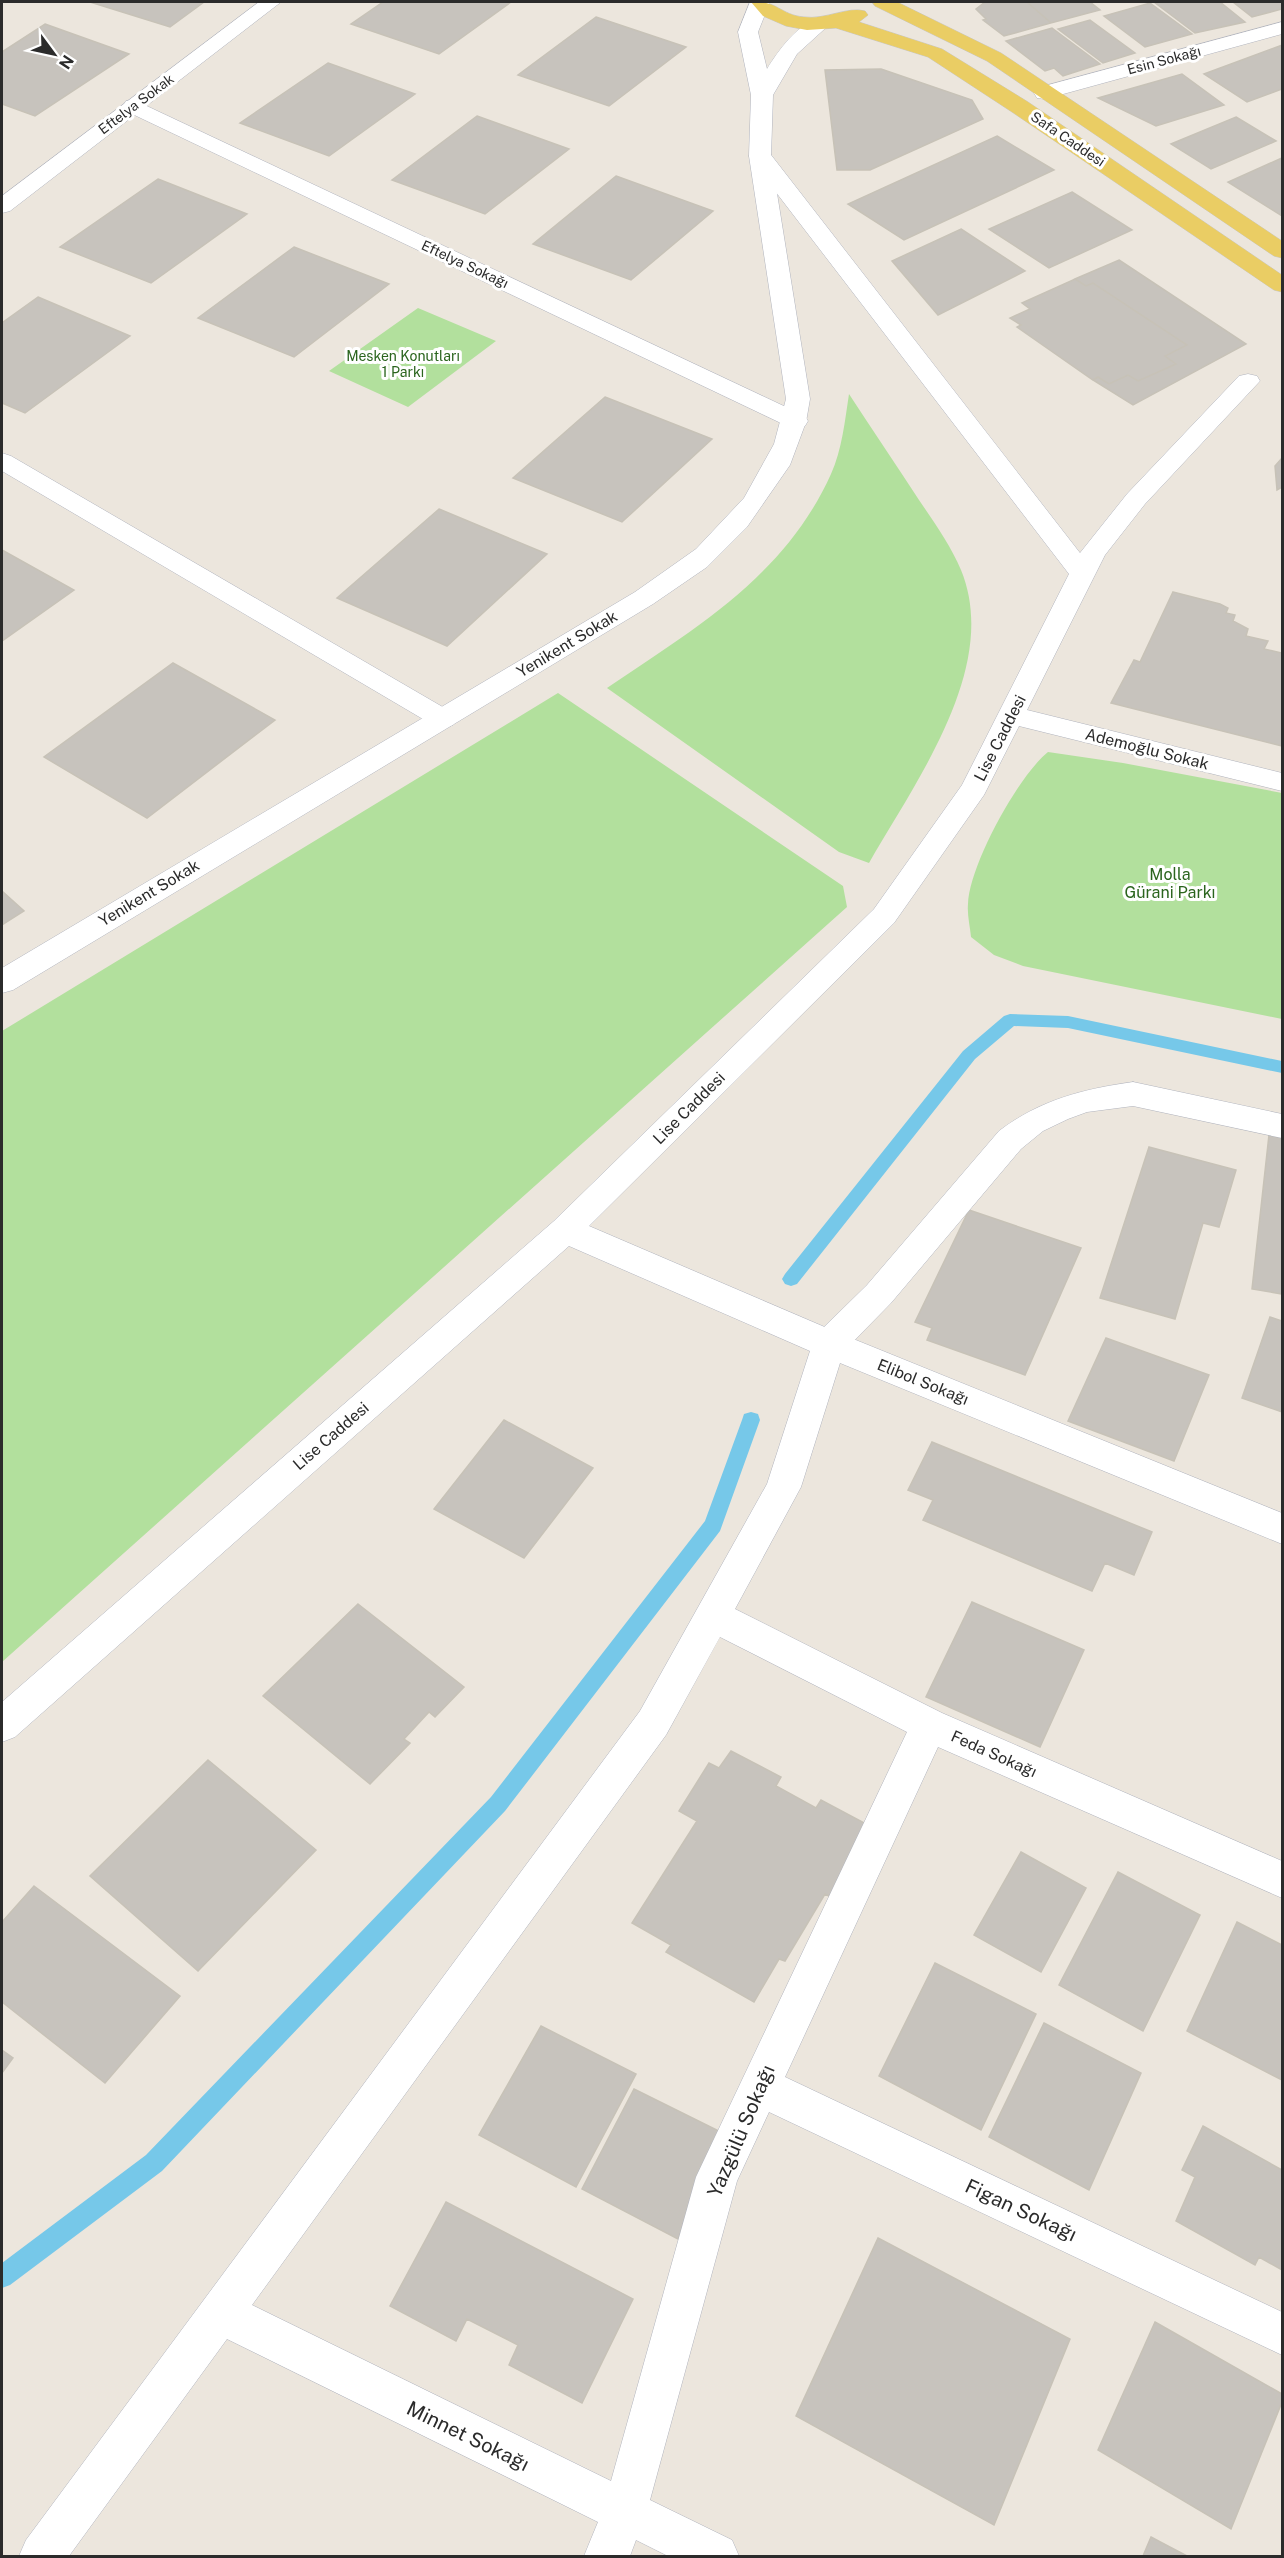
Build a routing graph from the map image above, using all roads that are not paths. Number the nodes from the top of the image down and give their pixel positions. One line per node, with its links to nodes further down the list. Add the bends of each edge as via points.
1 (271, 2): 9 (street, Eftelya Sokak)
2 (760, 2): 5 (main road, Safa Caddesi, via 782,19); 8 (street, Yenikent Sokak, via 747,32)
3 (873, 2): 5 (main road, via 859,15)
4 (882, 2): 7 (main road, Safa Caddesi, via 994,57)
5 (830, 23): 8 (street, Yenikent Sokak, via 789,50); 13 (main road, Safa Caddesi, via 934,52)
6 (1282, 28): 7 (street, Esin Sokağı)
7 (1044, 93): 12 (main road, Safa Caddesi)
8 (762, 95): 10 (street, Yenikent Sokak)
9 (134, 106): 11 (street, Eftelya Sokak); 15 (street, Eftelya Sokağı)
10 (760, 156): 15 (street, Yenikent Sokak, via 798,399); 17 (street)
11 (2, 206)
12 (1282, 251)
13 (1282, 285)
14 (1248, 381): 17 (street, Lise Caddesi, via 1136,499 1093,552)
15 (795, 421): 19 (street, Yenikent Sokak, via 781,464 752,505 704,556 644,598)
16 (2, 461): 19 (street)
17 (1082, 574): 18 (street, Lise Caddesi)
18 (1012, 715): 20 (street, Ademoğlu Sokak); 23 (street, Lise Caddesi, via 974,788 884,916)
19 (442, 719): 21 (street, Yenikent Sokak)
20 (1282, 782)
21 (2, 982)
22 (1282, 1126): 24 (street, via 1133,1095 1085,1101 1032,1123 1010,1140 879,1294)
23 (565, 1230): 24 (street, Elibol Sokağı); 27 (street, Lise Caddesi)
24 (829, 1344): 25 (street, Elibol Sokağı); 26 (street, via 783,1487)
25 (1282, 1529)
26 (712, 1615): 28 (street, Feda Sokağı); 31 (street, via 653,1723)
27 (2, 1725)
28 (929, 1725): 29 (street, Feda Sokağı); 30 (street, Yazgülü Sokağı)
29 (1282, 1880)
30 (759, 2086): 32 (street, Figan Sokağı); 33 (street, Yazgülü Sokağı, via 717,2177)
31 (221, 2313): 33 (street, Minnet Sokağı); 34 (street)
32 (1282, 2334)
33 (624, 2514): 35 (street, Yazgülü Sokağı); 36 (street, Minnet Sokağı)
34 (42, 2556)
35 (607, 2556)
36 (716, 2556)

